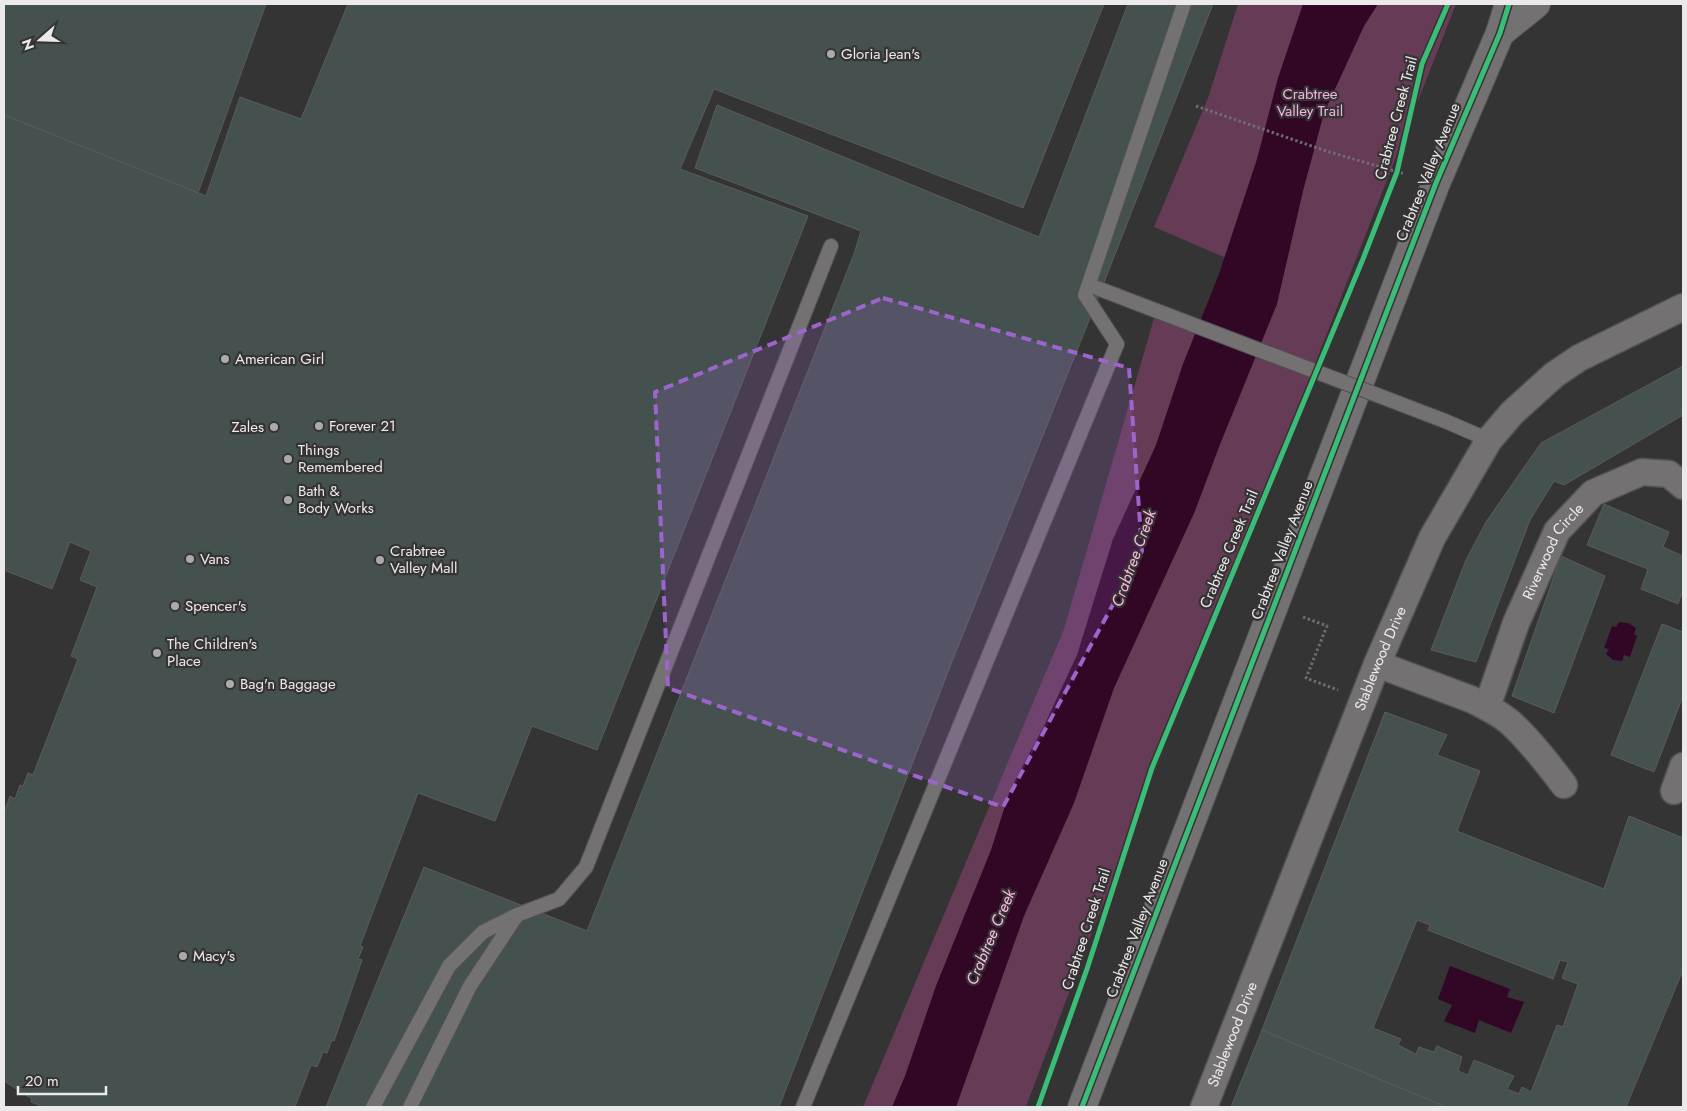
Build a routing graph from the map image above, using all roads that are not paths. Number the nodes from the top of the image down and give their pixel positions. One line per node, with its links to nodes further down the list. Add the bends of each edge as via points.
1 (1184, 4): 19 (lane, via 1085,295 1117,344)
2 (1509, 4): 4 (street, Crabtree Valley Avenue)
3 (1536, 4): 4 (street)
4 (1500, 33): 20 (street, Crabtree Valley Avenue, via 1436,183)
5 (831, 246): 15 (lane, via 586,867 560,899)
6 (1097, 288): 8 (lane, bridge)
7 (1683, 307): 8 (street, Stablewood Drive, via 1562,369 1512,413)
8 (1489, 440): 10 (street, Stablewood Drive, via 1432,538)
9 (1683, 486): 11 (street, Riverwood Circle, via 1669,474 1642,472 1593,493 1556,531 1516,623)
10 (1377, 664): 11 (street); 16 (street, Stablewood Drive)
11 (1487, 707): 13 (street, via 1512,724)
12 (1683, 766): 14 (street)
13 (1564, 785)
14 (1674, 791)
15 (517, 915): 17 (lane, via 483,932 450,966); 18 (lane, via 470,986)
16 (1208, 1106)
17 (373, 1107)
18 (410, 1107)
19 (803, 1107)
20 (1082, 1107)

